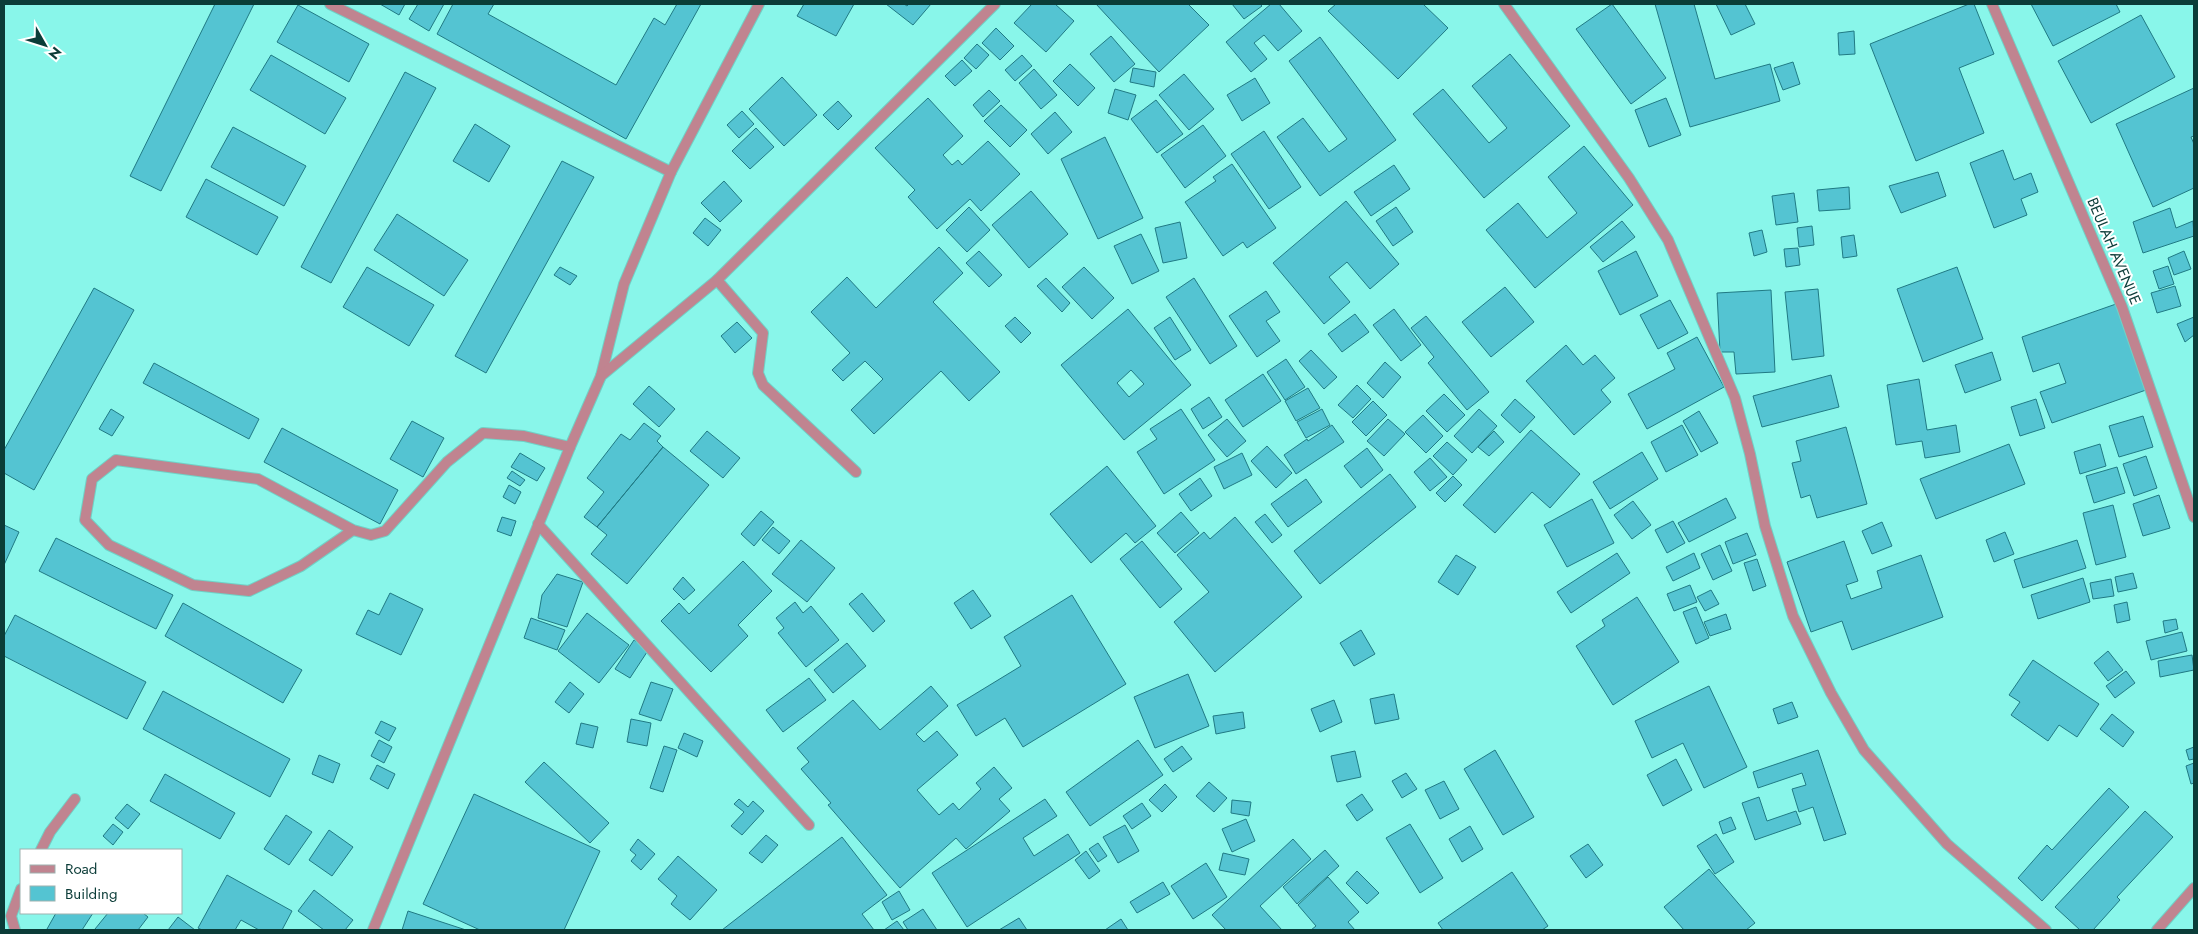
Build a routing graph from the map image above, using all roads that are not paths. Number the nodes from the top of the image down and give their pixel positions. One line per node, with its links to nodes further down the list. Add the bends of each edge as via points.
1 (330, 4): 6 (street)
2 (759, 4): 6 (street)
3 (995, 4): 7 (street)
4 (1504, 4): 22 (street, via 1629,178 1668,240 1735,398 1764,526 1793,616 1864,750 1947,844)
5 (1992, 4): 11 (street, BEULAH AVENUE, via 2122,307)
6 (671, 172): 8 (street, via 624,284)
7 (717, 280): 8 (street); 10 (street, via 763,332 758,373 763,385)
8 (601, 376): 9 (street)
9 (570, 447): 12 (street); 13 (street, via 524,436 483,433 447,462 385,530 371,535)
10 (856, 472)
11 (2194, 516)
12 (538, 524): 15 (street); 21 (street)
13 (353, 530): 13 (street, via 258,479 116,460 92,479 85,520 109,545 193,585 249,592 301,566)
14 (75, 799): 16 (street)
15 (809, 825)
16 (42, 849)
17 (2194, 888): 19 (street)
18 (20, 892): 20 (street, via 11,916)
19 (2189, 901): 23 (street)
20 (15, 930)
21 (373, 930)
22 (2046, 930)
23 (2157, 930)

